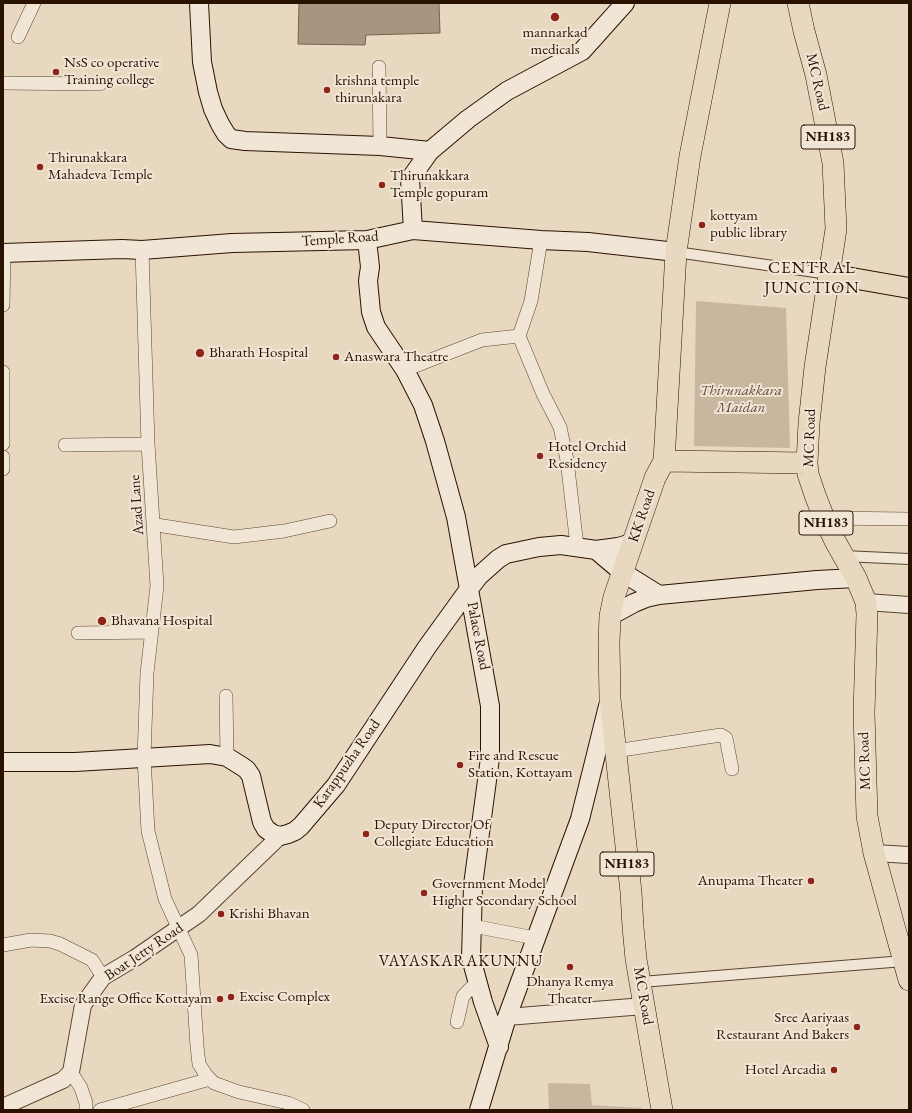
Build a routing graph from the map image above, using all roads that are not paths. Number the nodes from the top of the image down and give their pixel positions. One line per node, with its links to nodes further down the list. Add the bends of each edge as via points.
1 (34, 3): 6 (street)
2 (199, 3): 10 (main road, via 202,62 208,92 220,124 231,139)
3 (625, 3): 11 (main road, via 582,50 508,91 468,119)
4 (720, 3): 16 (highway, NH183, via 690,156)
5 (798, 3): 18 (highway, MC Road / NH183, via 816,75 833,164 836,229)
6 (18, 37)
7 (379, 67): 10 (street)
8 (3, 83): 9 (street)
9 (100, 84)
10 (380, 146): 11 (main road)
11 (430, 151): 12 (main road, via 404,179)
12 (413, 230): 13 (main road, Temple Road); 14 (main road, Temple Road)
13 (367, 240): 15 (main road, Temple Road, via 232,243); 22 (main road, Palace Road, via 371,312 376,327)
14 (541, 240): 16 (main road, Temple Road); 21 (street, via 531,301)
15 (142, 250): 17 (main road, Temple Road); 25 (street, Azad Lane)
16 (676, 252): 18 (street); 28 (highway, NH183)
17 (4, 253): 20 (street)
18 (829, 274): 19 (main road); 29 (highway, MC Road / NH183, via 808,423)
19 (909, 288)
20 (3, 305)
21 (519, 336): 22 (street, via 482,340); 36 (street, via 560,427 570,482)
22 (405, 370): 42 (main road, Palace Road, via 423,405 435,442 456,516)
23 (3, 372): 24 (street)
24 (3, 439)
25 (148, 444): 26 (street); 34 (street, Azad Lane)
26 (65, 445)
27 (3, 457): 30 (street)
28 (664, 461): 29 (highway); 35 (highway, KK Road / NH183, via 654,478)
29 (807, 463): 31 (highway, MC Road / NH183, via 808,474)
30 (3, 470)
31 (824, 518): 32 (street); 38 (highway, MC Road / NH183)
32 (909, 519)
33 (330, 521): 34 (street, via 284,531 234,537)
34 (154, 524): 47 (street, Azad Lane, via 157,586)
35 (632, 542): 37 (main road, Karappuzha Road); 40 (highway, KK Road / NH183)
36 (577, 546): 37 (main road, Karappuzha Road); 42 (main road, Karappuzha Road, via 561,545 506,554)
37 (596, 550): 40 (main road, Karappuzha Road)
38 (843, 556): 39 (street); 41 (highway, MC Road / NH183)
39 (909, 559)
40 (622, 572): 43 (main road, Karappuzha Road); 46 (highway, MC Road / NH183)
41 (856, 578): 43 (main road); 44 (highway, MC Road / NH183)
42 (468, 589): 56 (main road, Karappuzha Road, via 336,785 301,826); 59 (main road, Palace Road, via 490,706 490,758 473,885)
43 (659, 595): 46 (main road, via 634,603)
44 (866, 602): 45 (street); 57 (highway, MC Road / NH183, via 866,794)
45 (909, 605)
46 (610, 616): 50 (highway, MC Road / NH183)
47 (152, 632): 48 (street); 52 (street, Azad Lane, via 147,673)
48 (78, 633)
49 (226, 696): 53 (street)
50 (610, 699): 51 (highway, MC Road / NH183); 61 (main road, via 580,819)
51 (615, 751): 55 (street, via 721,735 726,738); 66 (highway, MC Road / NH183, via 631,892 632,927)
52 (144, 757): 53 (main road, via 210,754); 54 (main road, via 75,762); 60 (street, Azad Lane, via 148,830 165,899)
53 (227, 757): 56 (main road, via 247,770 251,776 262,822 266,829)
54 (3, 762)
55 (732, 769)
56 (280, 836): 60 (street, Boat Jetty Road, via 199,914)
57 (874, 853): 58 (street); 63 (highway, MC Road / NH183)
58 (909, 855)
59 (473, 926): 61 (street); 65 (main road, Palace Road, via 471,958)
60 (178, 928): 64 (street, Boat Jetty Road); 72 (street, Azad Lane, via 191,955 199,1064)
61 (535, 938): 68 (main road)
62 (3, 945): 64 (street, via 31,940 60,944 92,960)
63 (906, 971): 66 (street)
64 (103, 977): 71 (street, Boat Jetty Road, via 84,1005)
65 (477, 982): 69 (street, via 463,996); 70 (main road, Palace Road)
66 (641, 982): 67 (highway, MC Road / NH183)
67 (644, 1006): 68 (street); 79 (highway, MC Road / NH183)
68 (507, 1017): 70 (main road)
69 (457, 1022)
70 (499, 1047): 78 (main road)
71 (71, 1072): 74 (street, via 63,1080); 75 (street, via 81,1088)
72 (210, 1079): 73 (street); 77 (street, via 214,1083 239,1092 288,1103)
73 (129, 1106): 76 (street)
74 (3, 1107)
75 (86, 1110)
76 (100, 1110)
77 (303, 1110)
78 (479, 1110)
79 (662, 1110)

